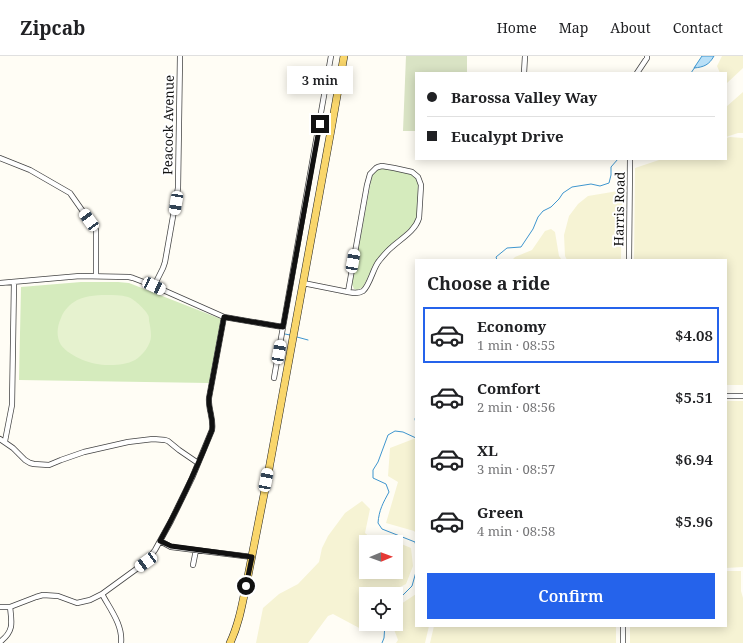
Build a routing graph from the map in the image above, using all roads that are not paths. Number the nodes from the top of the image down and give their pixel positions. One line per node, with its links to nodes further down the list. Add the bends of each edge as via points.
1 (180, 56): 15 (street, Peacock Avenue, via 178,188 165,262)
2 (331, 56): 18 (street)
3 (344, 56): 14 (main road)
4 (525, 56): 6 (street)
5 (647, 56): 7 (street)
6 (524, 72)
7 (639, 72)
8 (0, 158): 11 (street, via 30,170 70,193 96,230)
9 (630, 160): 10 (street, Harris Road)
10 (629, 259)
11 (96, 276): 12 (street); 15 (street, via 133,278)
12 (14, 282): 13 (street); 22 (street, via 12,406)
13 (0, 283)
14 (303, 283): 16 (street); 26 (main road)
15 (154, 286): 17 (street)
16 (348, 292): 16 (street, via 363,291 377,262 418,222 420,185 418,177 412,172 382,166 370,174)
17 (224, 317): 18 (street); 23 (street, via 209,398 208,408 213,425)
18 (283, 327): 19 (street)
19 (274, 378)
20 (727, 396): 21 (street)
21 (743, 396)
22 (2, 440): 23 (street, via 25,460 34,464 49,465 84,452 128,442 161,439 168,441)
23 (198, 463): 24 (street)
24 (160, 541): 25 (street, via 171,546); 28 (street, via 146,562)
25 (196, 550): 26 (street); 27 (street)
26 (252, 557): 34 (main road, via 240,615)
27 (193, 565)
28 (102, 594): 30 (street, via 77,603 58,596 43,595); 33 (street, via 119,627)
29 (0, 607): 30 (street)
30 (10, 607): 32 (street, via 11,627 8,635)
31 (623, 627): 35 (street)
32 (0, 642)
33 (121, 643)
34 (230, 643)
35 (623, 643)

